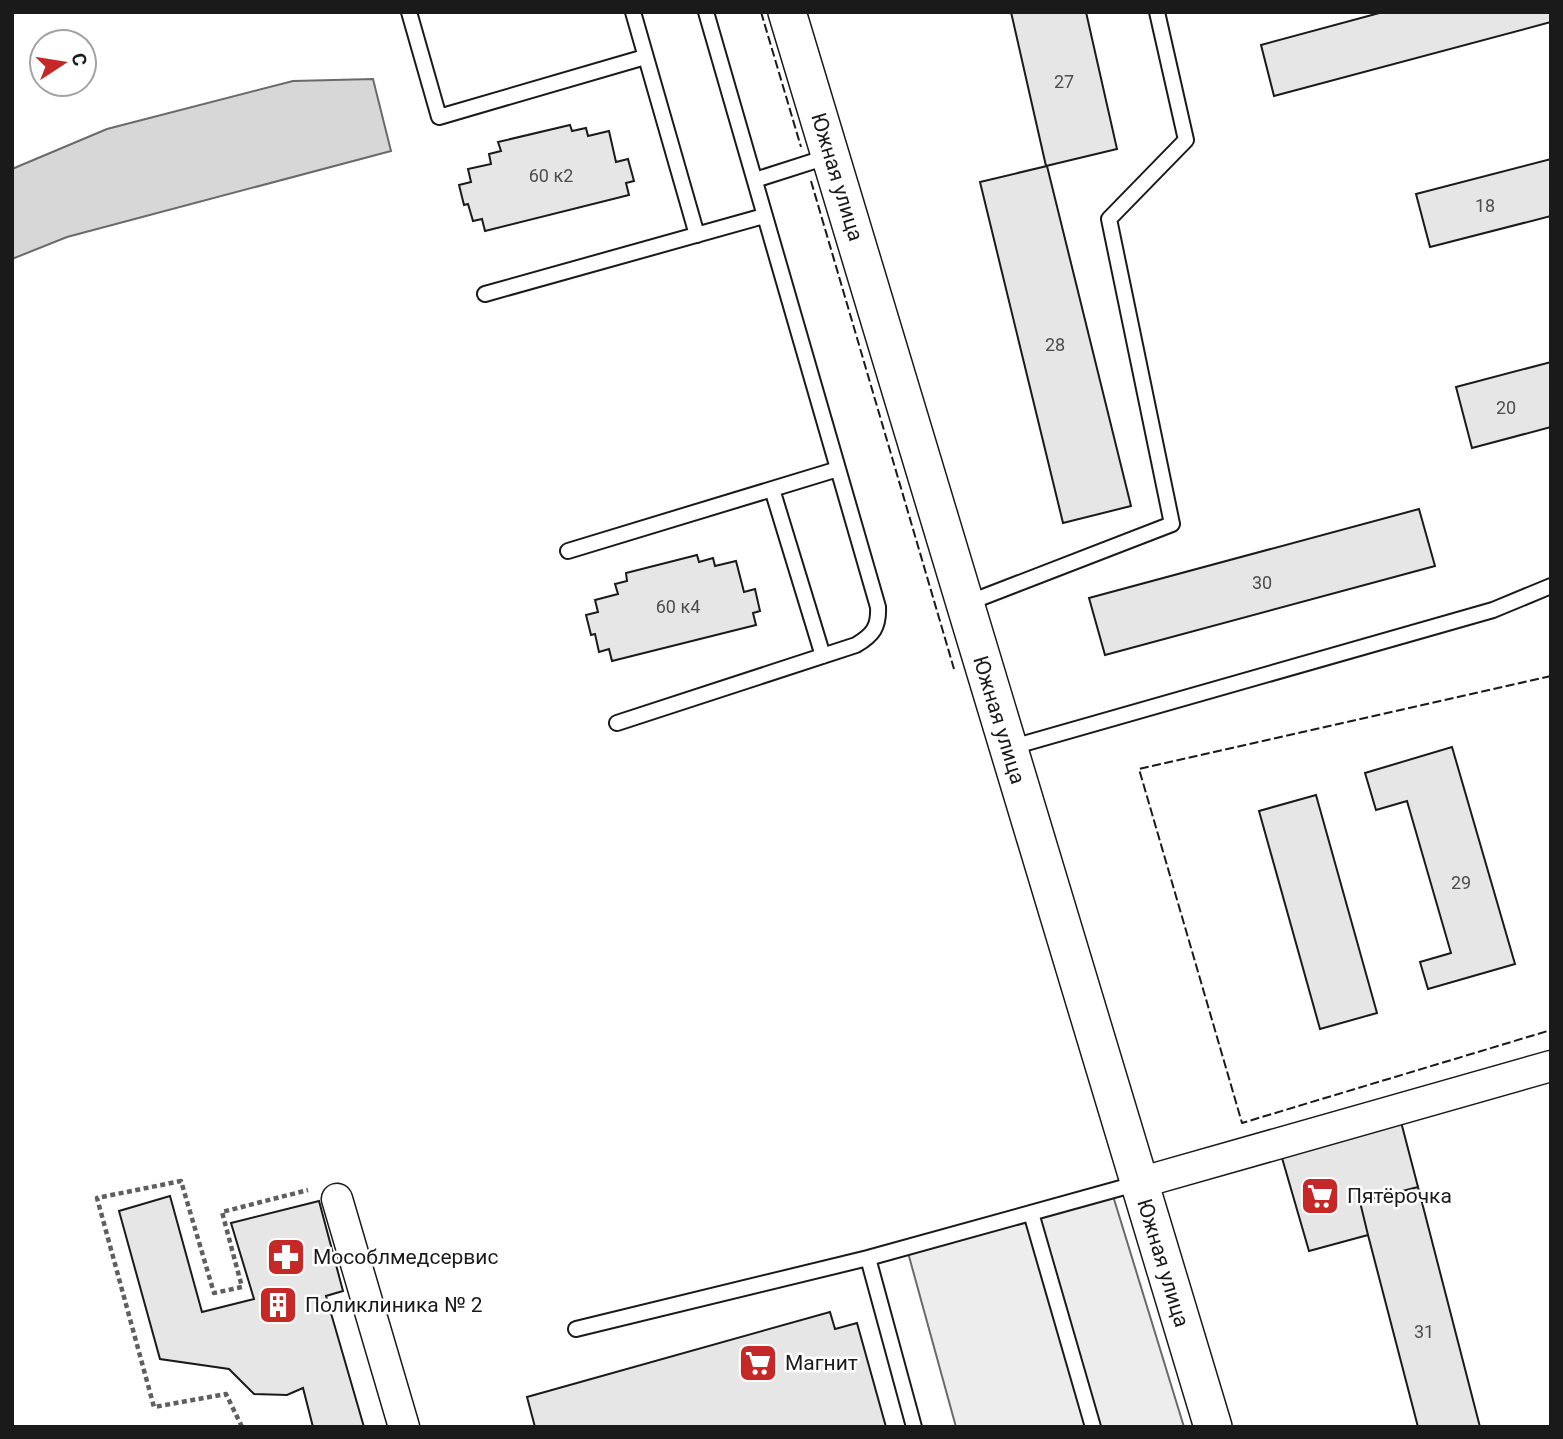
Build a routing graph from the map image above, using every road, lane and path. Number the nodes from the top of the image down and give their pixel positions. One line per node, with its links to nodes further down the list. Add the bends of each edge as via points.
1 (409, 12): 6 (lane, via 439,117)
2 (633, 12): 6 (lane)
3 (706, 12): 8 (lane)
4 (787, 12): 7 (street, Южная улица)
5 (1157, 12): 16 (lane, via 1186,140 1109,219 1172,524)
6 (645, 57): 10 (lane)
7 (830, 156): 8 (lane); 16 (street, Южная улица)
8 (755, 180): 9 (lane)
9 (764, 216): 10 (lane); 12 (lane)
10 (697, 235): 11 (lane)
11 (485, 294)
12 (838, 469): 13 (lane); 17 (lane, via 878,619 874,630 856,645)
13 (772, 489): 14 (lane); 17 (lane)
14 (568, 551)
15 (1551, 586): 19 (lane, via 1493,610)
16 (965, 604): 19 (street, Южная улица)
17 (823, 656): 18 (lane)
18 (617, 723)
19 (1008, 749): 21 (street, Южная улица)
20 (1551, 1066): 21 (street)
21 (1139, 1183): 23 (lane); 26 (street, Южная улица)
22 (328, 1194): 27 (path, via 222,1212 242,1287 214,1293 181,1181 97,1198 154,1407 226,1394); 28 (street)
23 (1031, 1213): 24 (lane); 30 (lane)
24 (867, 1258): 25 (lane); 29 (lane)
25 (576, 1329)
26 (1208, 1426)
27 (242, 1427)
28 (404, 1427)
29 (914, 1427)
30 (1093, 1427)

